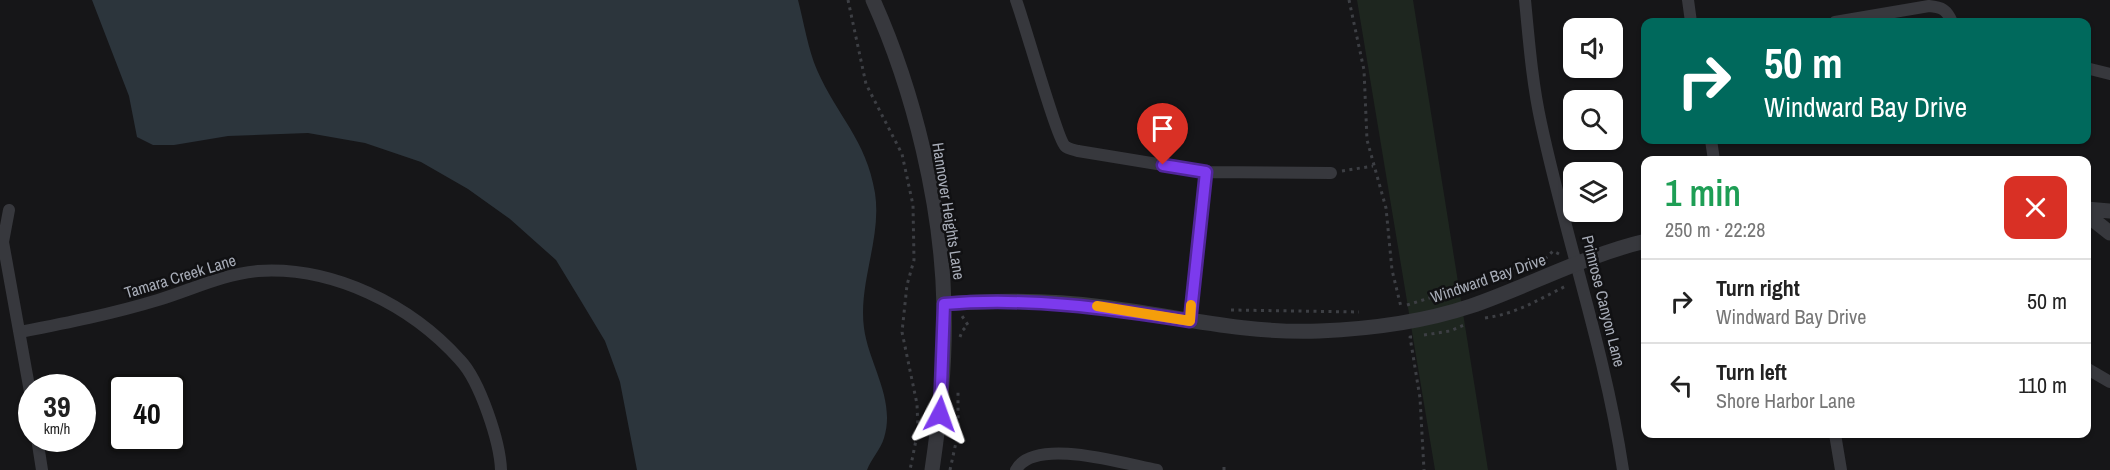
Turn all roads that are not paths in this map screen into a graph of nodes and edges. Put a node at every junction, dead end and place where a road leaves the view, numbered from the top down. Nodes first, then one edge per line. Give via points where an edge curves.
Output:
1 (873, 0) edge
2 (1016, 0) edge
3 (1525, 0) edge
4 (1688, 0) edge
5 (1690, 18) edge
6 (1858, 18) edge
7 (1950, 18) edge
8 (2091, 69) edge
9 (2110, 74) edge
10 (1206, 172) junction
11 (1331, 173) road end
12 (9, 210) dead end
13 (2091, 210) edge
14 (2110, 212) edge
15 (2091, 218) edge
16 (2110, 233) edge
17 (1641, 243) edge
18 (1578, 264) junction
19 (944, 304) junction
20 (1190, 321) junction
21 (20, 332) junction
22 (2091, 371) edge
23 (27, 374) edge
24 (2110, 382) edge
25 (1836, 438) edge
26 (39, 452) edge
27 (1018, 465) edge
28 (42, 470) edge
29 (501, 470) edge
30 (932, 470) edge
31 (1157, 470) edge
32 (1623, 470) edge
33 (1841, 470) edge

1 - 19 street, Hannover Heights Lane via 915,115 935,215
2 - 10 street via 1057,133 1065,146
3 - 18 street, Primrose Canyon Lane via 1540,121
4 - 5 street
6 - 7 street via 1929,6 1941,7
8 - 9 street
10 - 11 street
10 - 20 street
12 - 21 street via 3,242
13 - 14 street
15 - 16 street
17 - 18 street, Windward Bay Drive
18 - 20 street, Windward Bay Drive via 1470,306 1373,327 1266,331
18 - 32 street, Primrose Canyon Lane via 1599,345
19 - 20 street, Windward Bay Drive via 1053,302
19 - 30 street, Hannover Heights Lane via 940,414
21 - 23 street
21 - 29 street, Tamara Creek Lane via 110,314 232,275 288,271 332,280 373,294 419,323 462,361 486,407
22 - 24 street
25 - 33 street
26 - 28 street
27 - 31 street via 1032,455 1052,452

